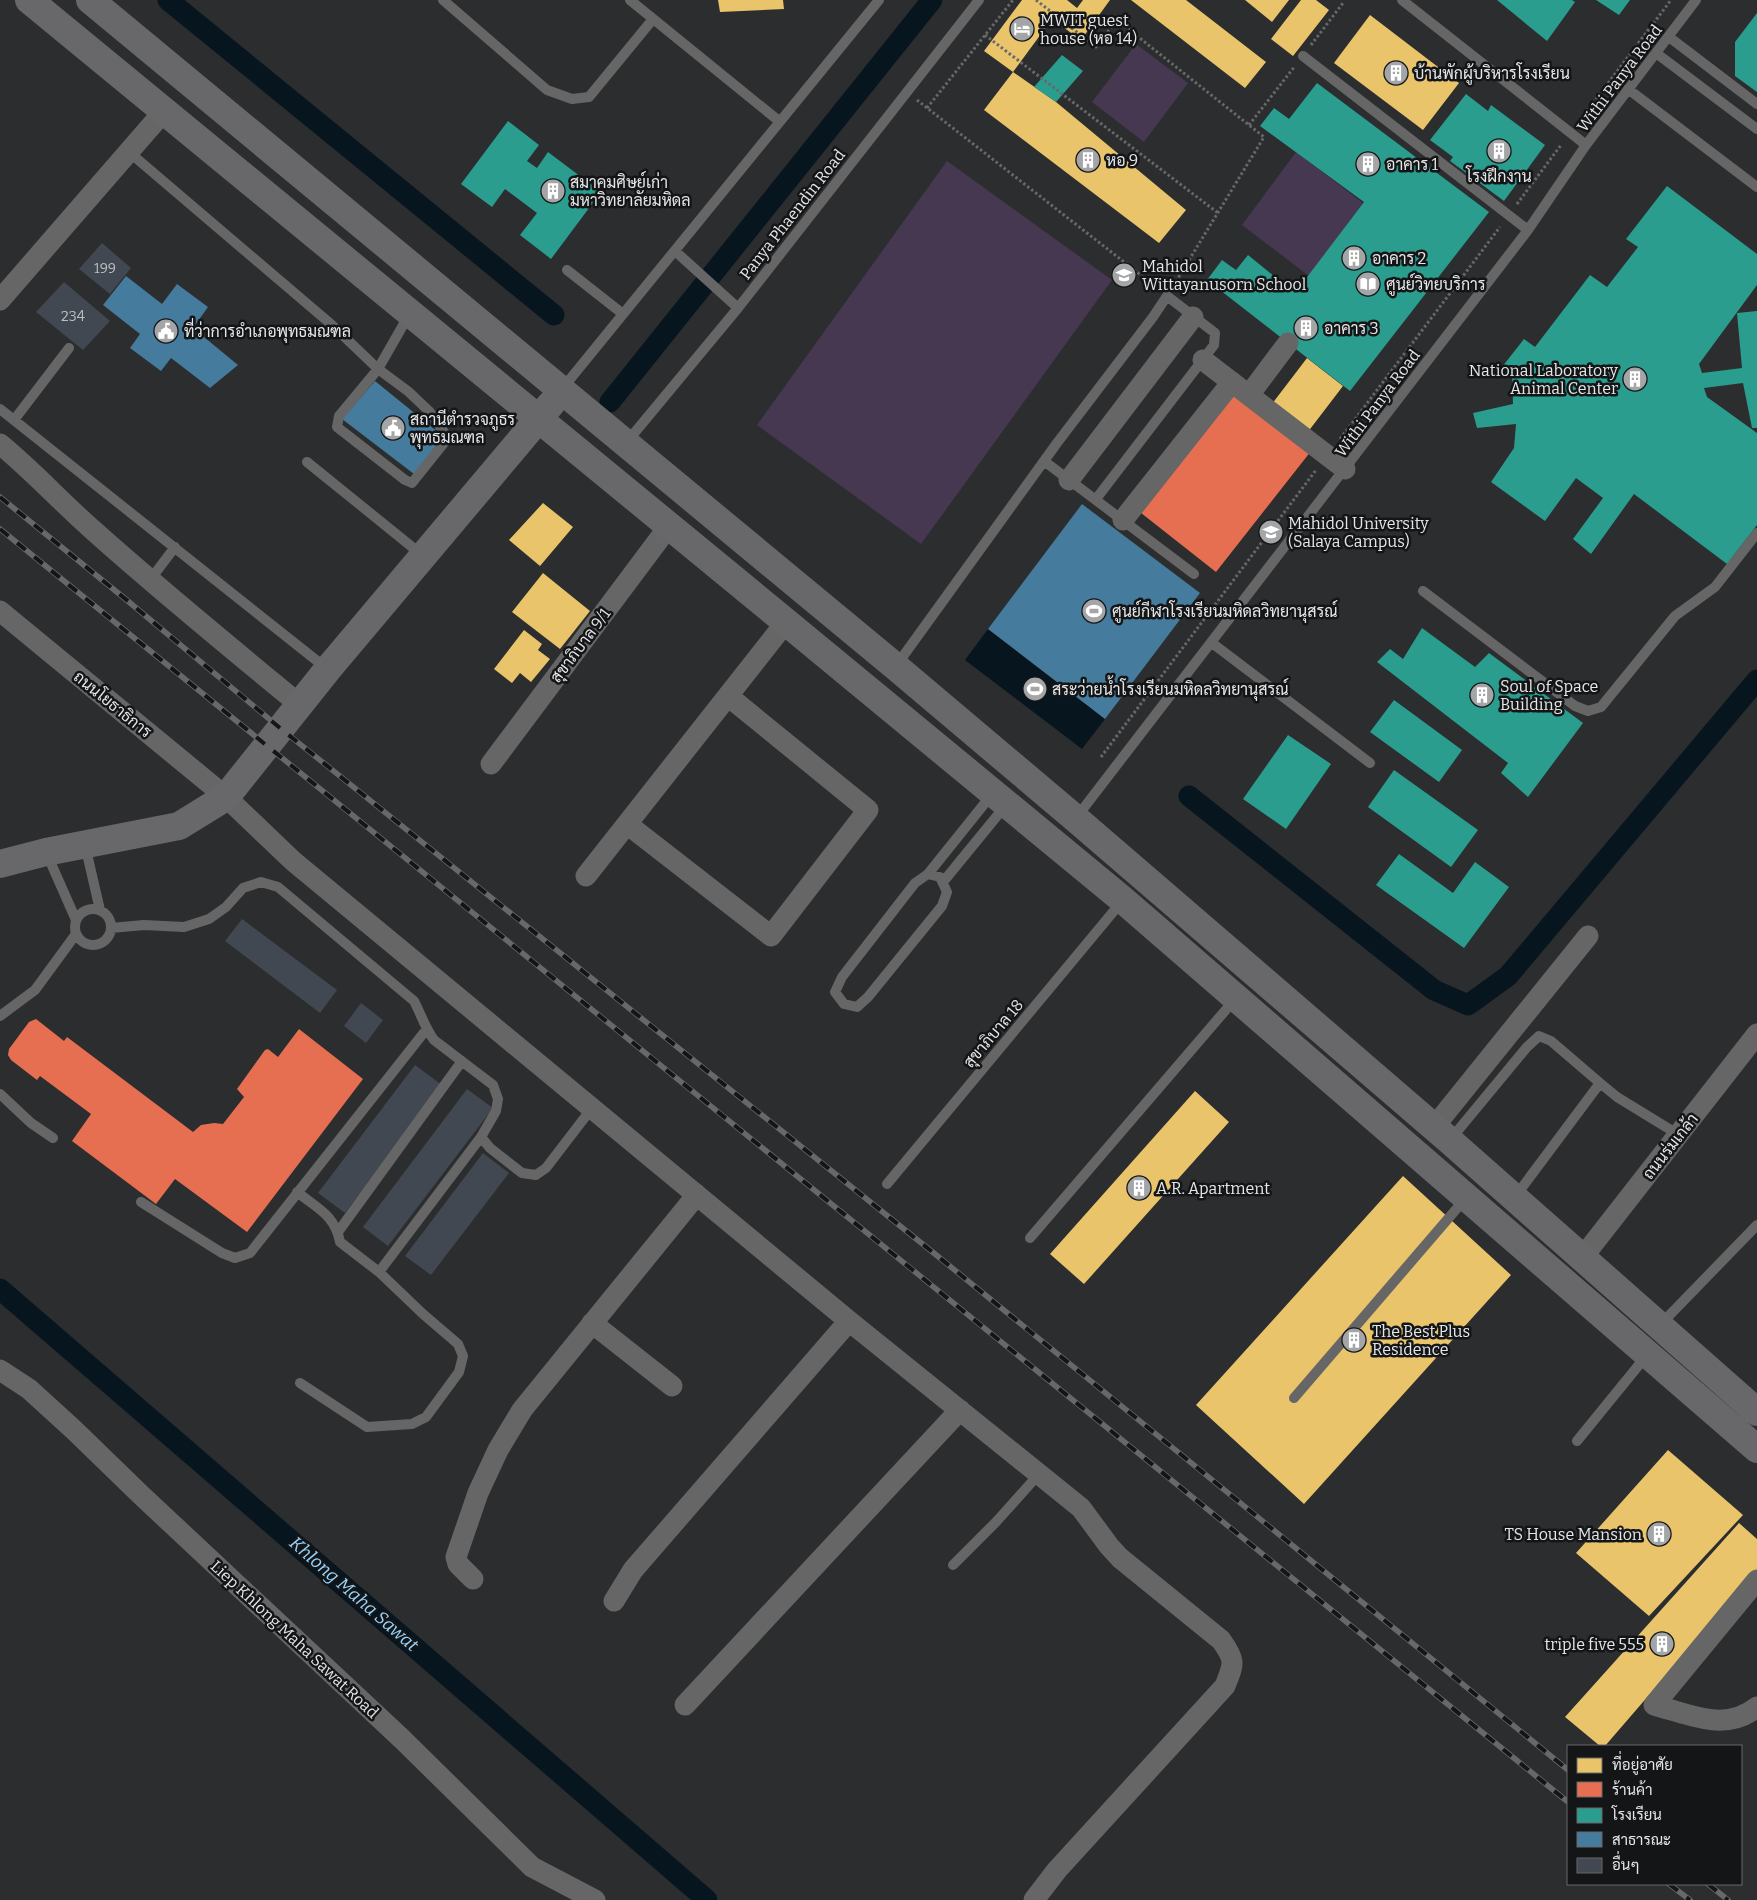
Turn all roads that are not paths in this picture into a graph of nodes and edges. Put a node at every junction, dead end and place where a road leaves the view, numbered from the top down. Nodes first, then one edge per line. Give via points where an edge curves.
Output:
1 (29, 0) edge
2 (90, 0) edge
3 (442, 0) edge
4 (630, 0) edge
5 (879, 0) edge
6 (979, 0) edge
7 (1402, 0) edge
8 (1696, 0) edge
9 (653, 19) junction
10 (1669, 37) junction
11 (1656, 54) junction
12 (1303, 56) dead end
13 (189, 81) junction
14 (1628, 89) junction
15 (1757, 104) edge
16 (165, 110) junction
17 (779, 121) junction
18 (1757, 129) edge
19 (1586, 144) junction
20 (129, 152) junction
21 (1757, 187) edge
22 (1528, 230) junction
23 (675, 251) junction
24 (567, 270) dead end
25 (0, 300) edge
26 (738, 308) junction
27 (410, 312) junction
28 (623, 314) junction
29 (1193, 317) junction
30 (1288, 343) dead end
31 (69, 348) dead end
32 (1203, 360) junction
33 (378, 369) junction
34 (1232, 382) junction
35 (561, 390) junction
36 (1249, 395) junction
37 (0, 409) edge
38 (539, 418) junction
39 (14, 420) junction
40 (0, 444) edge
41 (626, 444) junction
42 (1044, 461) junction
43 (307, 462) dead end
44 (1345, 469) junction
45 (1069, 480) junction
46 (1096, 499) junction
47 (1123, 520) junction
48 (669, 526) junction
49 (1757, 533) edge
50 (175, 547) junction
51 (422, 556) junction
52 (1194, 574) dead end
53 (150, 580) junction
54 (1423, 591) dead end
55 (0, 612) edge
56 (786, 622) junction
57 (1212, 642) junction
58 (896, 667) junction
59 (328, 669) junction
60 (728, 696) junction
61 (300, 705) junction
62 (1370, 763) dead end
63 (491, 764) dead end
64 (226, 797) junction
65 (1000, 799) junction
66 (1076, 819) junction
67 (627, 824) junction
68 (85, 844) junction
69 (46, 852) junction
70 (0, 864) edge
71 (928, 874) junction
72 (586, 876) dead end
73 (943, 882) junction
74 (1123, 900) junction
75 (100, 910) junction
76 (76, 920) junction
77 (111, 928) junction
78 (76, 934) junction
79 (1588, 936) dead end
80 (1236, 998) junction
81 (0, 1016) edge
82 (426, 1030) junction
83 (1757, 1034) edge
84 (462, 1062) junction
85 (1600, 1082) junction
86 (0, 1094) edge
87 (592, 1108) junction
88 (1442, 1134) junction
89 (1679, 1135) junction
90 (481, 1137) junction
91 (53, 1138) dead end
92 (887, 1184) dead end
93 (297, 1192) junction
94 (695, 1193) junction
95 (1466, 1198) junction
96 (1514, 1198) junction
97 (141, 1202) dead end
98 (1757, 1225) edge
99 (338, 1232) junction
100 (1030, 1238) dead end
101 (1582, 1258) junction
102 (379, 1272) junction
103 (850, 1321) junction
104 (592, 1323) junction
105 (1660, 1326) junction
106 (1648, 1354) junction
107 (0, 1370) edge
108 (300, 1382) dead end
109 (672, 1386) dead end
110 (1294, 1398) dead end
111 (960, 1410) junction
112 (1757, 1412) edge
113 (1577, 1441) dead end
114 (1757, 1449) edge
115 (1039, 1474) junction
116 (953, 1565) dead end
117 (473, 1579) dead end
118 (1757, 1580) edge
119 (614, 1601) dead end
120 (685, 1705) dead end
121 (1757, 1707) edge
122 (595, 1900) edge
123 (1034, 1900) edge

1 - 16 main road
2 - 13 main road
3 - 9 lane via 547,90 572,99 589,97
4 - 9 lane
5 - 17 lane
6 - 26 lane, Panya Phaendin Road
7 - 19 lane
8 - 10 lane, Withi Panya Road
9 - 17 lane
10 - 11 lane, Withi Panya Road
10 - 15 lane
11 - 14 lane, Withi Panya Road
11 - 18 lane
12 - 22 lane
13 - 16 main road
13 - 35 main road
14 - 19 lane, Withi Panya Road
14 - 21 lane
16 - 20 street
16 - 27 main road
17 - 23 lane
19 - 22 lane, Withi Panya Road
20 - 25 street
20 - 33 lane via 332,325
22 - 44 lane, Withi Panya Road
23 - 26 lane
23 - 28 lane
24 - 28 lane
26 - 41 lane, Panya Phaendin Road
27 - 33 lane
27 - 38 main road
28 - 35 lane
29 - 32 lane via 1216,337
29 - 42 lane via 1167,296
29 - 45 street
30 - 36 street
31 - 39 lane
32 - 34 street
32 - 46 lane
33 - 33 lane via 429,411 448,438 412,483 337,427 339,416
34 - 36 street
34 - 47 street
35 - 38 main road
35 - 41 main road
36 - 44 street
37 - 39 lane
38 - 48 main road
38 - 51 main road
39 - 50 lane
40 - 53 street
41 - 58 main road
42 - 45 lane
42 - 58 lane
43 - 51 lane
44 - 57 lane, Withi Panya Road
45 - 46 lane
46 - 47 lane
47 - 52 lane
48 - 56 main road
48 - 63 street, สุขาภิบาล 9/1
49 - 54 lane via 1715,587 1676,616 1601,707 1588,711 1575,706
50 - 53 lane
50 - 59 lane
51 - 59 main road
53 - 61 street
55 - 64 street, ถนนโยธาธิการ
56 - 60 street
56 - 65 main road
57 - 62 lane
57 - 66 lane, Withi Panya Road
58 - 66 main road
59 - 61 main road
60 - 67 street
60 - 67 street via 868,810 771,936
61 - 64 main road
64 - 68 main road via 180,826
64 - 87 street, ถนนโยธาธิการ via 293,861
65 - 71 lane
65 - 73 lane
65 - 74 main road
66 - 88 main road
67 - 72 street
68 - 69 main road
68 - 75 lane
69 - 70 main road
69 - 76 lane
71 - 73 lane via 940,877
71 - 73 lane via 915,883 842,977 835,992 844,1004 857,1007 868,997 942,906 947,892
74 - 80 main road
74 - 92 lane, สุขาภิบาล 18
75 - 76 lane via 86,910
75 - 77 lane via 110,920
76 - 78 lane
77 - 78 lane via 106,940 93,946 80,940
77 - 82 lane via 144,925 184,927 209,919 226,907 243,888 261,882 278,888 414,1001
78 - 81 lane via 34,990
79 - 88 street
80 - 95 main road
80 - 100 lane
82 - 84 lane
82 - 93 lane
83 - 89 street, ถนนร่มเกล้า
84 - 90 lane via 493,1085 498,1099 496,1111
84 - 99 lane
85 - 88 lane via 1551,1041 1539,1036
85 - 89 lane
85 - 96 lane
86 - 91 lane
87 - 90 lane via 546,1168 536,1175 522,1174
87 - 94 street, ถนนโยธาธิการ
88 - 96 main road
89 - 101 street, ถนนร่มเกล้า
90 - 102 lane
93 - 97 lane via 250,1253 235,1258
93 - 99 lane via 332,1219
94 - 103 street, ถนนโยธาธิการ
94 - 104 street
95 - 106 main road
95 - 110 lane
96 - 101 main road
98 - 105 lane
99 - 102 lane via 340,1242
101 - 105 main road
102 - 108 lane via 458,1344 463,1356 459,1372 426,1417 412,1424 377,1427 367,1427
103 - 111 street, ถนนโยธาธิการ
103 - 119 street via 633,1570
104 - 109 street
104 - 117 street via 522,1410 478,1493 456,1557 458,1564
105 - 112 main road
106 - 113 lane
106 - 114 main road
107 - 122 street, Liep Khlong Maha Sawat Road via 29,1389 74,1430 402,1739 532,1867
111 - 115 street, ถนนโยธาธิการ
111 - 120 street
115 - 116 lane
115 - 123 street, ถนนโยธาธิการ via 1081,1508 1120,1558 1221,1640 1233,1665 1225,1686 1057,1870
118 - 121 street via 1654,1704 1712,1721 1732,1720

